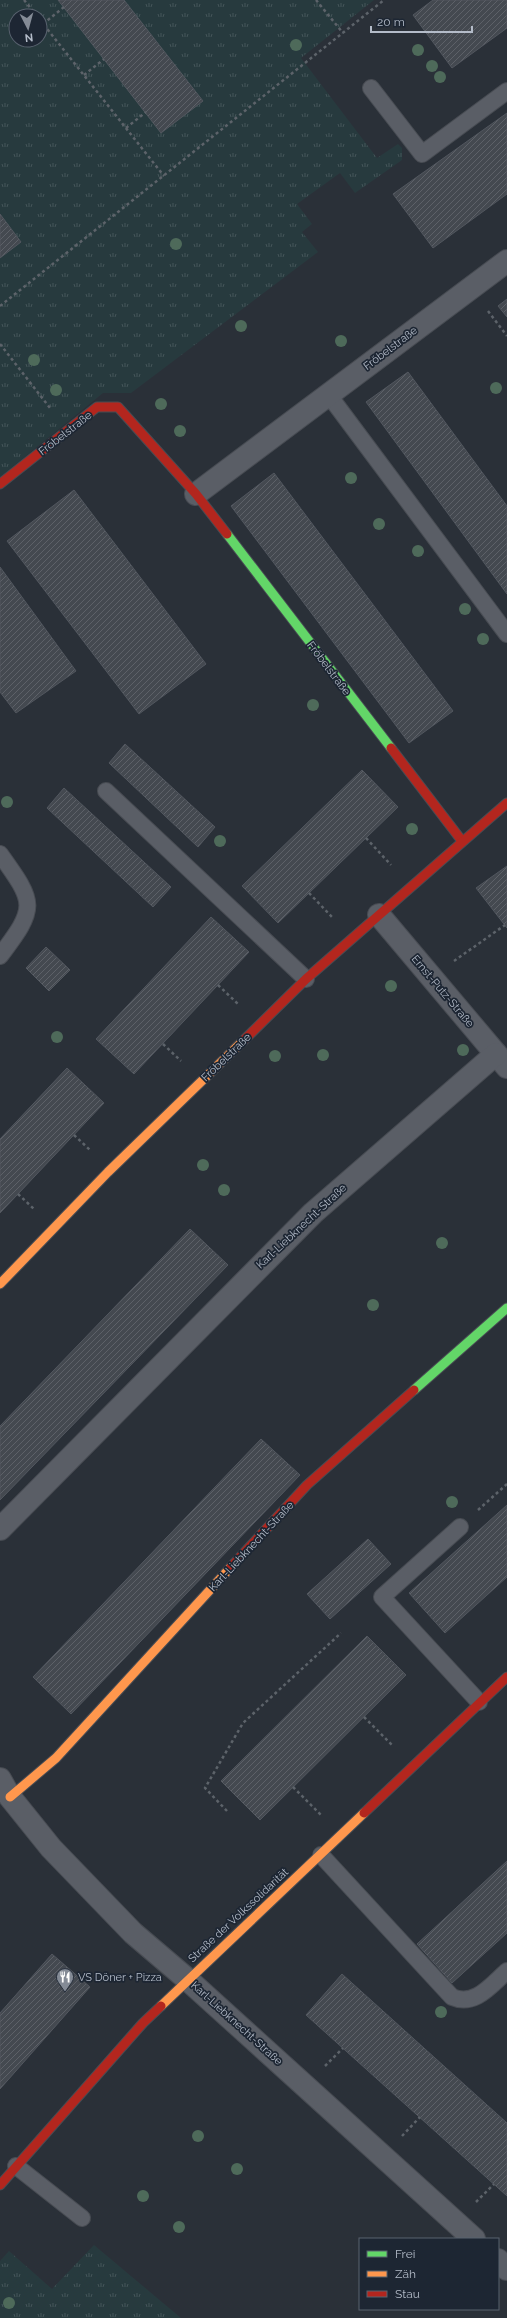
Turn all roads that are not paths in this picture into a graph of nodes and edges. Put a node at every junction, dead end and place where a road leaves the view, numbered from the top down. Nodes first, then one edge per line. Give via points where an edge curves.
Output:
1 (371, 88) dead end
2 (507, 91) edge
3 (507, 260) edge
4 (328, 394) junction
5 (0, 484) edge
6 (196, 494) junction
7 (507, 634) edge
8 (106, 791) dead end
9 (507, 803) edge
10 (462, 841) junction
11 (0, 854) edge
12 (379, 915) junction
13 (0, 956) edge
14 (306, 980) junction
15 (502, 1061) edge
16 (0, 1284) edge
17 (507, 1308) edge
18 (460, 1527) road end
19 (0, 1529) edge
20 (507, 1677) edge
21 (479, 1702) junction
22 (5, 1788) edge
23 (321, 1855) junction
24 (507, 1971) edge
25 (187, 1979) junction
26 (16, 2166) junction
27 (0, 2185) edge
28 (82, 2218) dead end
29 (473, 2238) edge
30 (499, 2261) edge
31 (507, 2268) edge

1 - 2 lane via 422,154
3 - 4 street, Fröbelstraße
4 - 6 street, Fröbelstraße
4 - 7 lane
5 - 6 street, Fröbelstraße via 97,407 118,407
6 - 10 street, Fröbelstraße
8 - 14 lane
9 - 10 street, Fröbelstraße
10 - 12 street, Fröbelstraße
11 - 13 lane via 22,886 29,904 23,924
12 - 14 street, Fröbelstraße
12 - 15 street, Ernst-Putz-Straße
14 - 16 street, Fröbelstraße via 108,1172
15 - 19 street, Karl-Liebknecht-Straße via 383,1151 313,1213
17 - 22 street, Karl-Liebknecht-Straße via 307,1485 56,1758
18 - 21 lane via 382,1598
20 - 21 street, Straße der Volkssolidarität
21 - 23 street, Straße der Volkssolidarität
22 - 25 street, Karl-Liebknecht-Straße via 52,1848 128,1927
23 - 24 lane via 452,1997 461,2001 475,1998
23 - 25 street, Straße der Volkssolidarität
25 - 26 street, Straße der Volkssolidarität via 143,2023
25 - 29 street, Karl-Liebknecht-Straße
26 - 27 street, Straße der Volkssolidarität
26 - 28 lane
30 - 31 street

